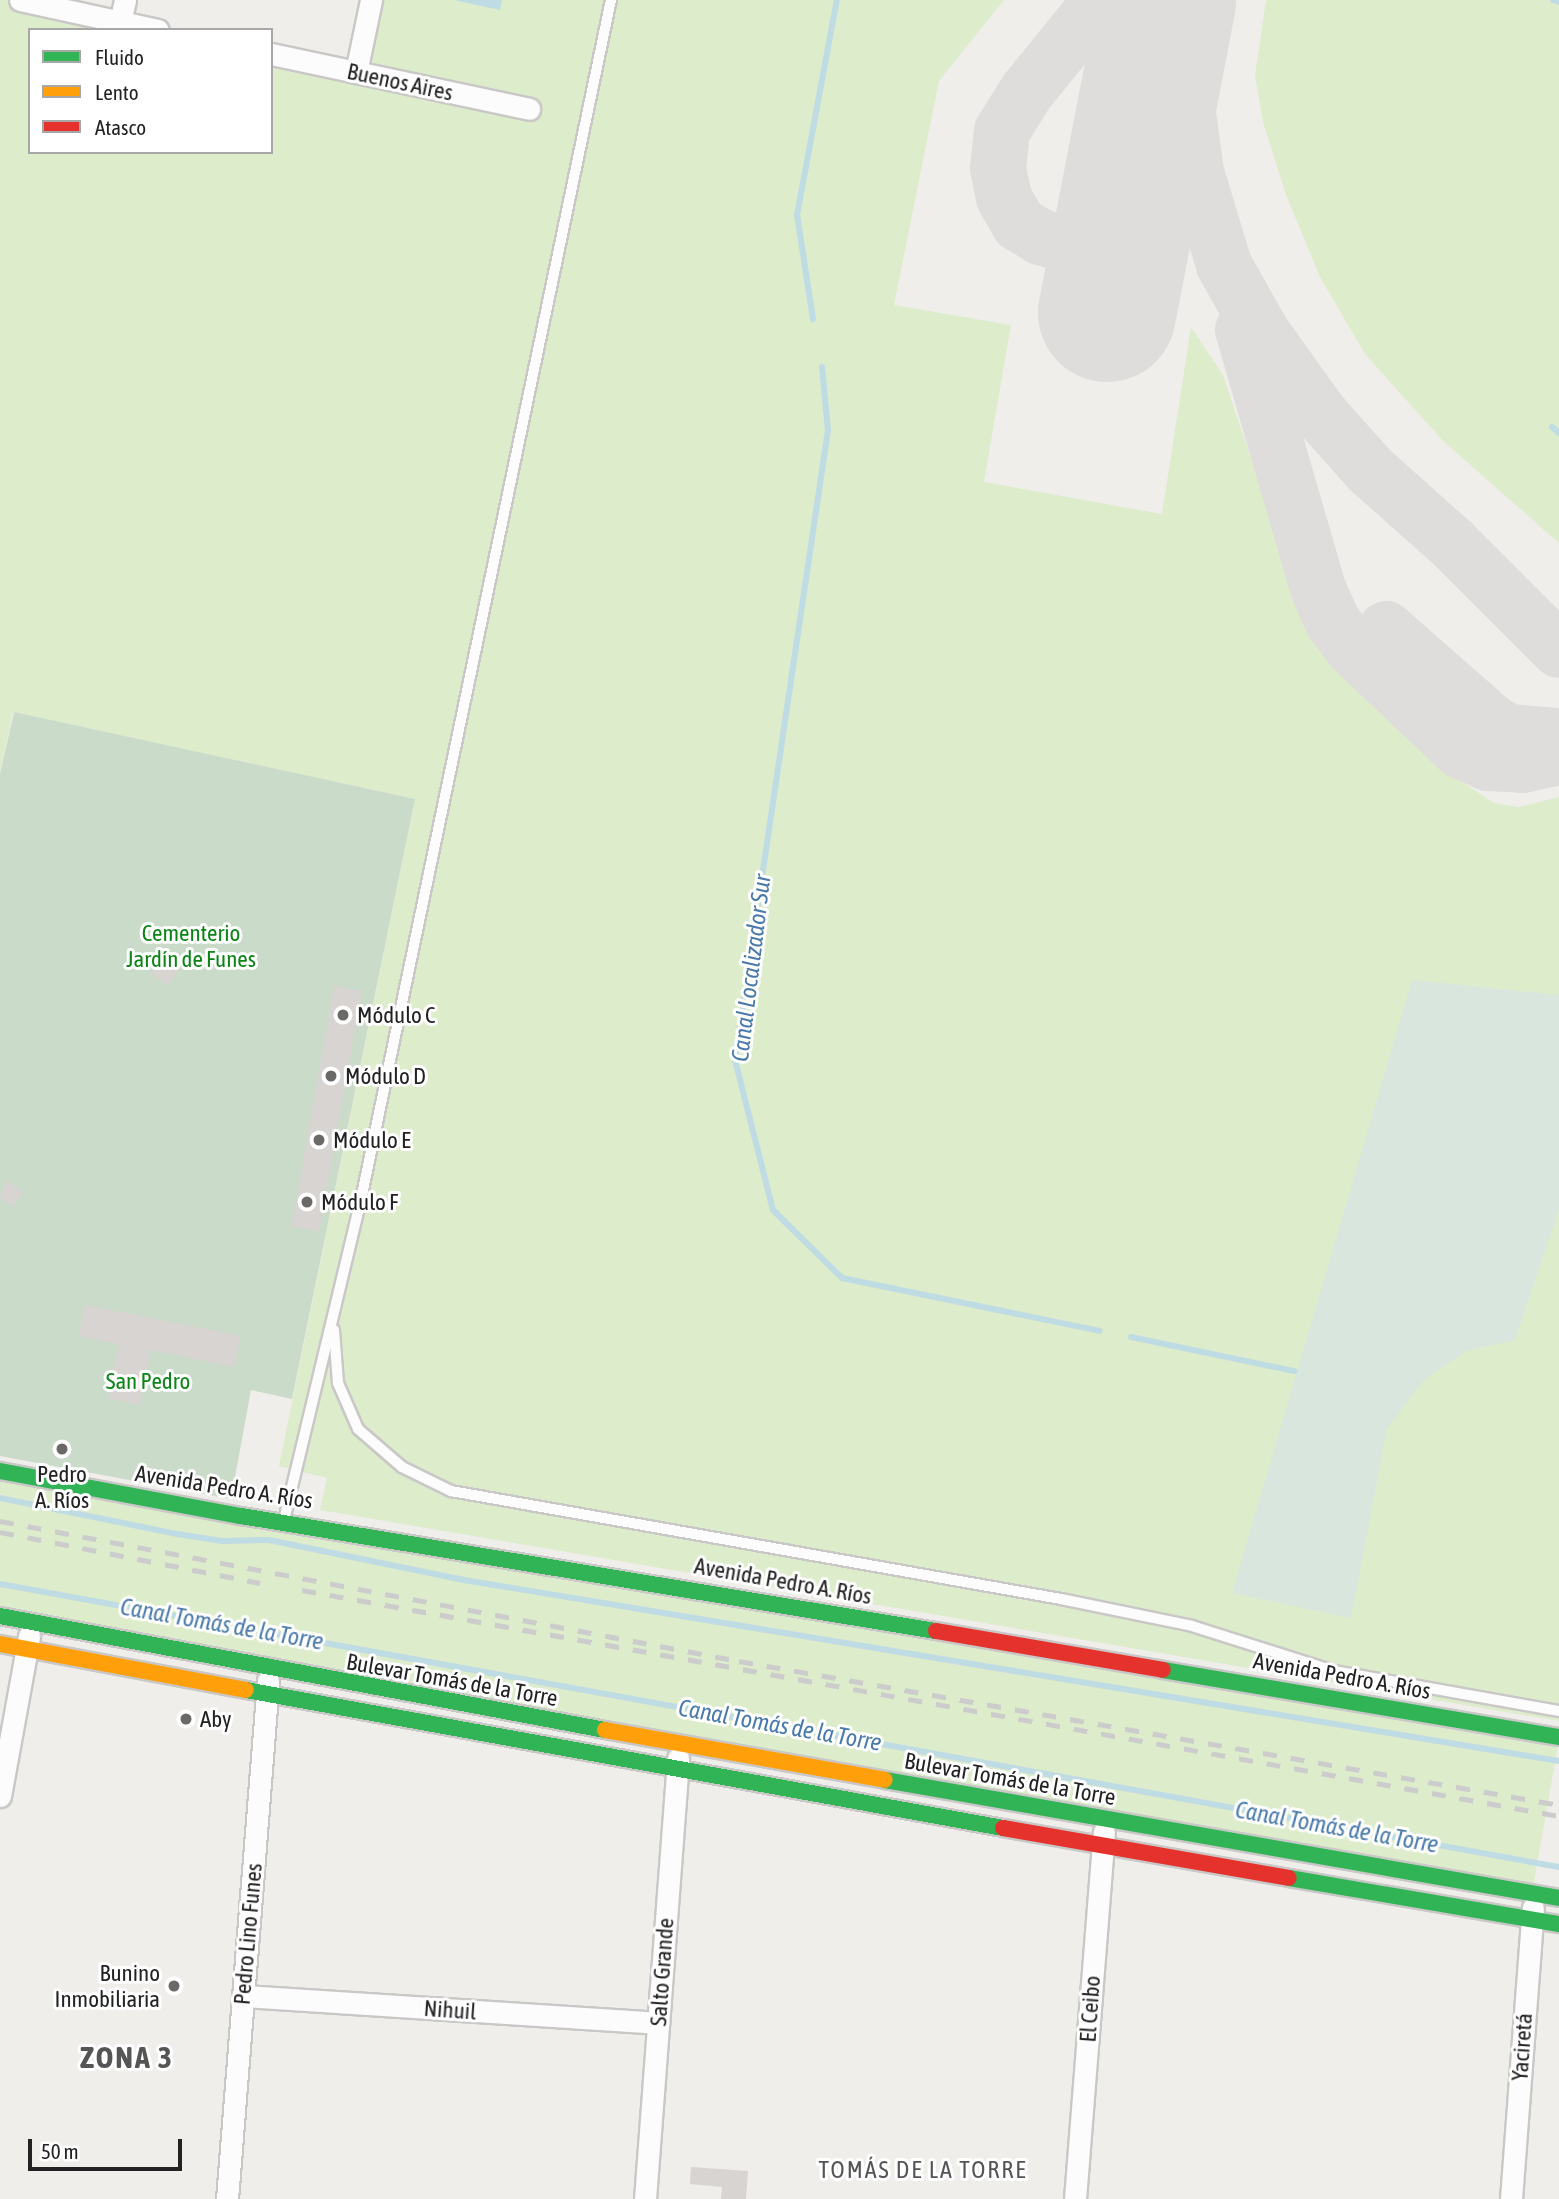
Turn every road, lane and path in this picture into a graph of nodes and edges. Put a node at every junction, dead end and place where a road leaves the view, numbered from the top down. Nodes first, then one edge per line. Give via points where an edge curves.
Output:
1 (20, 0) edge
2 (125, 0) edge
3 (371, 0) edge
4 (611, 0) edge
5 (120, 22) junction
6 (148, 28) edge
7 (273, 54) edge
8 (356, 72) junction
9 (529, 109) dead end
10 (334, 1320) junction
11 (0, 1471) edge
12 (285, 1520) junction
13 (0, 1616) edge
14 (32, 1622) junction
15 (0, 1644) edge
16 (27, 1649) junction
17 (269, 1669) junction
18 (268, 1694) junction
19 (1559, 1711) edge
20 (1559, 1737) edge
21 (678, 1744) junction
22 (677, 1772) junction
23 (0, 1796) edge
24 (1105, 1819) junction
25 (1103, 1844) junction
26 (1535, 1894) junction
27 (1559, 1898) edge
28 (1532, 1920) junction
29 (1559, 1924) edge
30 (243, 1996) junction
31 (657, 2023) junction
32 (227, 2199) edge
33 (645, 2199) edge
34 (1075, 2199) edge
35 (1511, 2199) edge

1 - 5 street
2 - 5 street
3 - 8 street
4 - 10 lane
5 - 6 street
7 - 8 street, Buenos Aires
8 - 9 street, Buenos Aires
10 - 12 lane
10 - 19 lane via 338,1383 358,1429 402,1467 452,1491 1060,1599 1192,1626 1334,1671
11 - 12 street, Avenida Pedro A. Ríos via 241,1516
12 - 20 street, Avenida Pedro A. Ríos
13 - 14 street, Bulevar Tomás de la Torre
14 - 16 street
14 - 17 street, Bulevar Tomás de la Torre
15 - 16 street, Bulevar Tomás de la Torre
16 - 18 street, Bulevar Tomás de la Torre
16 - 23 street
17 - 18 street, Pedro Lino Funes
17 - 21 street, Bulevar Tomás de la Torre
18 - 22 street, Bulevar Tomás de la Torre
18 - 30 street, Pedro Lino Funes
21 - 22 street, Salto Grande
21 - 24 street, Bulevar Tomás de la Torre
22 - 25 street, Bulevar Tomás de la Torre
22 - 31 street, Salto Grande
24 - 25 street, El Ceibo
24 - 26 street, Bulevar Tomás de la Torre
25 - 28 street, Bulevar Tomás de la Torre
25 - 34 street, El Ceibo
26 - 27 street, Bulevar Tomás de la Torre
26 - 28 street, Yaciretá
28 - 29 street, Bulevar Tomás de la Torre
28 - 35 street, Yaciretá
30 - 31 street, Nihuil
30 - 32 street, Pedro Lino Funes
31 - 33 street, Salto Grande

